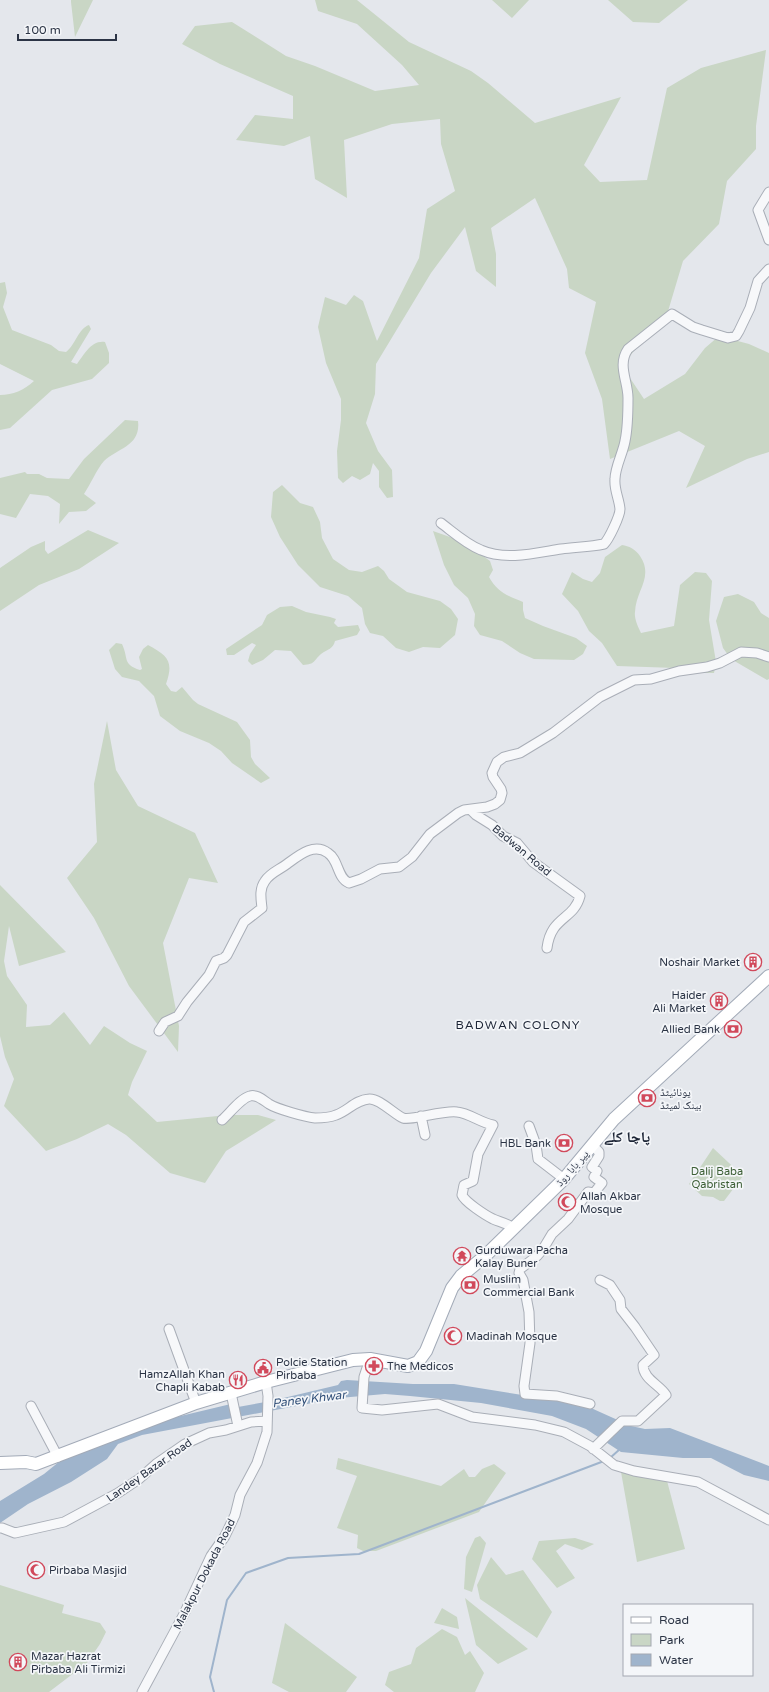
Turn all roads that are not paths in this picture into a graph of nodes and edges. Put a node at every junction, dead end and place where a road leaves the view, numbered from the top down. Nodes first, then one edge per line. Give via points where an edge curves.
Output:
1 (769, 192) edge
2 (769, 240) edge
3 (769, 269) edge
4 (441, 523) dead end
5 (769, 657) edge
6 (471, 810) junction
7 (547, 948) dead end
8 (769, 976) edge
9 (159, 1031) dead end
10 (421, 1116) junction
11 (222, 1120) dead end
12 (529, 1126) dead end
13 (425, 1135) dead end
14 (592, 1145) junction
15 (564, 1179) junction
16 (513, 1228) junction
17 (600, 1280) dead end
18 (169, 1329) dead end
19 (370, 1359) junction
20 (266, 1382) junction
21 (231, 1393) junction
22 (196, 1403) junction
23 (590, 1404) dead end
24 (31, 1406) dead end
25 (267, 1418) junction
26 (238, 1426) junction
27 (593, 1449) junction
28 (58, 1457) junction
29 (0, 1463) edge
30 (769, 1520) edge
31 (0, 1528) edge
32 (142, 1692) edge

1 - 2 street via 758,210
3 - 4 street via 758,281 750,308 736,336 728,338 692,327 672,314 628,348 623,355 628,428 615,477 620,511 609,539 604,544 514,556 483,551
5 - 6 street via 741,652 720,663 651,679 634,680 600,697 553,734 498,762 492,773 501,789 500,800 487,807
6 - 7 street, Badwan Road via 503,836 517,843 533,862 578,894 579,901 575,907 548,936
6 - 9 street via 458,813 430,834 412,857 400,867 380,868 361,879 349,882 342,877 335,859 328,852 313,849 305,851 269,875 261,889 262,908 244,922 227,956 216,961 209,975 178,1016 165,1022
8 - 14 main road, پیر بابا روڈ via 614,1119
10 - 11 street via 408,1119 402,1117 371,1099 360,1101 336,1115 315,1118 275,1108 256,1096 249,1096
10 - 13 street
10 - 16 street via 457,1112 494,1126 478,1154 473,1181 464,1185 462,1195 466,1201
12 - 15 street via 538,1159
14 - 15 main road, پیر بابا روڈ
14 - 23 street via 599,1152 592,1167 597,1170 594,1177 602,1183 594,1193 588,1192 572,1215 519,1273 523,1280 529,1312 530,1343 525,1394 557,1396
15 - 16 main road, پیر بابا روڈ
16 - 19 main road, پیر بابا روڈ via 461,1276 452,1288 426,1351 418,1362 408,1366
17 - 27 street via 610,1285 620,1300 621,1309 654,1355 643,1369 666,1395 638,1421 622,1421
18 - 22 street
19 - 20 main road via 353,1360
19 - 27 street via 364,1377 362,1408 382,1410 438,1404 472,1417 535,1425 564,1432
20 - 21 main road
20 - 25 street, Malakpur Dokada Road
21 - 22 main road
21 - 26 street
22 - 28 main road
24 - 28 street
25 - 26 street, Landey Bazar Road
25 - 32 street, Malakpur Dokada Road via 263,1446 240,1495 235,1515
26 - 31 street, Landey Bazar Road via 209,1433 185,1444 104,1502 70,1519 15,1533
27 - 30 street via 614,1465 698,1482
28 - 29 main road via 36,1464

